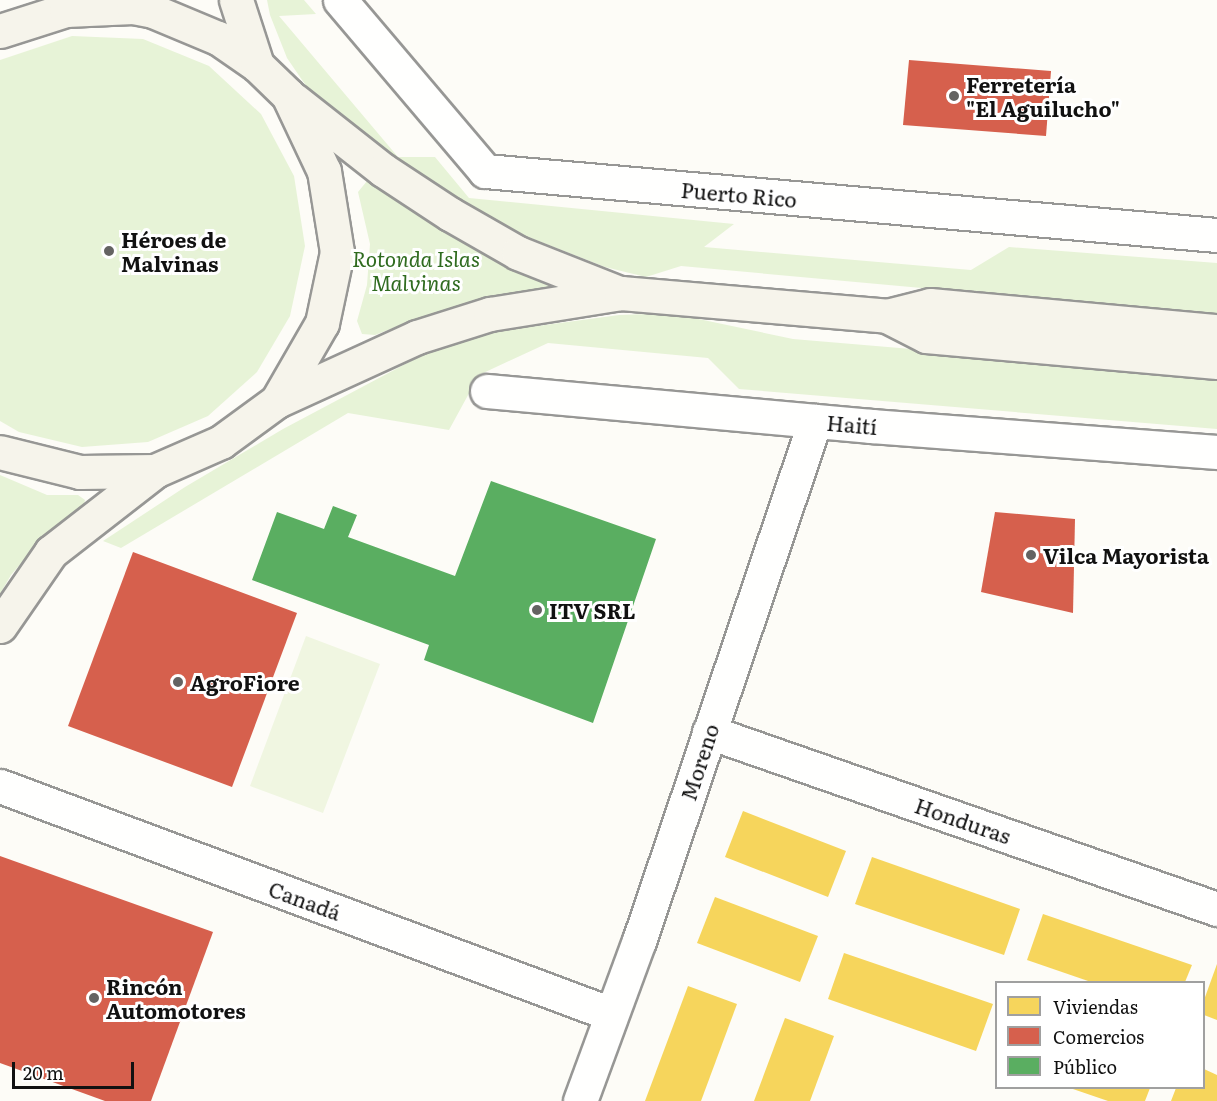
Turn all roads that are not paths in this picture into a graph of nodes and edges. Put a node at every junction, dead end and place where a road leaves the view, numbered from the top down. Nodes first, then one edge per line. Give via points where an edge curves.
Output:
1 (14, 0) edge
2 (236, 0) edge
3 (340, 0) edge
4 (0, 19) edge
5 (0, 31) edge
6 (256, 65) junction
7 (288, 95) junction
8 (1217, 235) edge
9 (621, 293) junction
10 (887, 316) junction
11 (1217, 331) edge
12 (1217, 362) edge
13 (488, 391) dead end
14 (277, 401) junction
15 (815, 421) junction
16 (0, 452) edge
17 (1217, 452) edge
18 (156, 471) junction
19 (0, 626) edge
20 (709, 732) junction
21 (0, 786) edge
22 (1217, 909) edge
23 (611, 1014) junction
24 (580, 1101) edge

1 - 4 main road
2 - 6 main road
3 - 8 street, Puerto Rico via 485,171
5 - 6 main road via 66,10 133,7 153,11 218,38
6 - 7 main road
7 - 9 main road via 383,170 450,214 518,253
7 - 14 main road via 324,171 338,252 322,324
9 - 10 main road
9 - 14 main road via 490,314 417,337
10 - 11 main road via 930,305
10 - 12 main road via 926,336
13 - 15 street, Haití
14 - 18 main road via 221,442
15 - 17 street, Haití
15 - 20 street, Moreno
16 - 18 main road via 80,472
18 - 19 main road via 51,552
20 - 22 street, Honduras
20 - 23 street, Moreno
21 - 23 street, Canadá
23 - 24 street, Moreno

